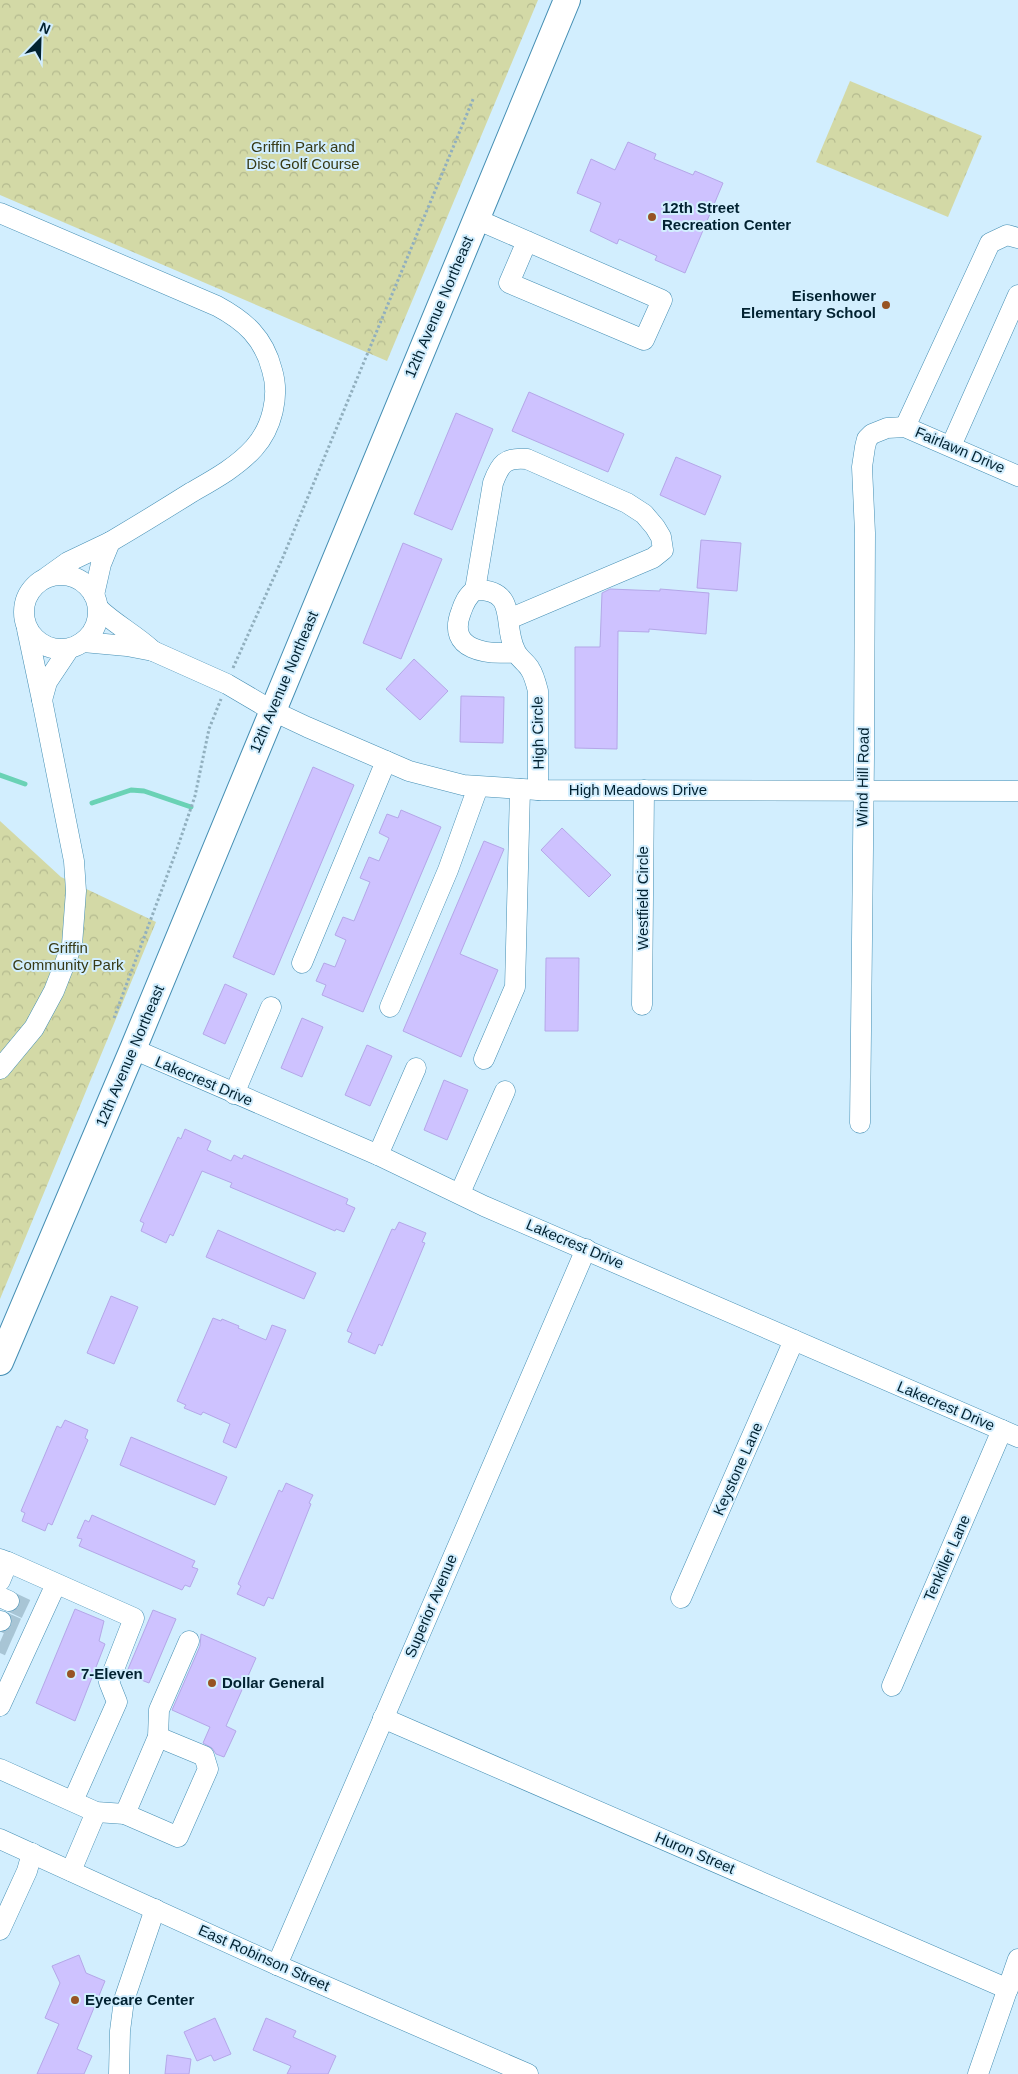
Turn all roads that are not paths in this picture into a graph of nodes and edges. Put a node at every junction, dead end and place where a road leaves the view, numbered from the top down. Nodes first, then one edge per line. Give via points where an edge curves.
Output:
1 (567, 0) edge
2 (0, 213) edge
3 (476, 219) junction
4 (1018, 238) edge
5 (527, 241) junction
6 (1018, 295) edge
7 (905, 427) junction
8 (872, 434) joint
9 (951, 446) junction
10 (1018, 476) edge
11 (110, 542) junction
12 (47, 577) junction
13 (475, 590) junction
14 (96, 602) junction
15 (24, 617) junction
16 (509, 619) junction
17 (76, 646) junction
18 (153, 651) junction
19 (515, 652) junction
20 (42, 700) junction
21 (273, 711) junction
22 (386, 761) junction
23 (478, 787) junction
24 (529, 789) junction
25 (644, 790) junction
26 (863, 791) junction
27 (1018, 791) edge
28 (302, 963) dead end
29 (642, 1005) dead end
30 (271, 1007) dead end
31 (390, 1007) dead end
32 (133, 1049) junction
33 (484, 1059) dead end
34 (416, 1068) dead end
35 (0, 1069) edge
36 (505, 1091) dead end
37 (234, 1094) junction
38 (860, 1123) dead end
39 (378, 1155) junction
40 (460, 1193) junction
41 (586, 1249) junction
42 (794, 1340) junction
43 (0, 1362) edge
44 (1010, 1434) edge
45 (4, 1560) edge
46 (0, 1581) edge
47 (56, 1584) junction
48 (681, 1598) dead end
49 (19, 1606) edge
50 (14, 1634) edge
51 (189, 1641) dead end
52 (7, 1672) edge
53 (892, 1686) dead end
54 (2, 1698) edge
55 (383, 1718) junction
56 (158, 1737) junction
57 (0, 1769) edge
58 (73, 1801) junction
59 (96, 1812) junction
60 (125, 1814) junction
61 (0, 1839) edge
62 (32, 1853) junction
63 (71, 1871) junction
64 (155, 1909) junction
65 (0, 1930) edge
66 (1018, 1959) edge
67 (277, 1965) junction
68 (1008, 1988) junction
69 (119, 2074) edge
70 (528, 2074) edge
71 (978, 2074) edge

1 - 3 main road, 12th Avenue Northeast
2 - 11 street via 238,317 255,334 269,357 275,394 272,415 254,448 226,472
3 - 5 street
3 - 21 main road, 12th Avenue Northeast
4 - 7 street via 1007,235 990,243
5 - 5 street via 662,300 644,340 509,284
6 - 9 street
7 - 8 street, Fairlawn Drive via 887,428
7 - 9 street, Fairlawn Drive
8 - 26 street, Wind Hill Road via 865,447 862,467 865,533
9 - 10 street, Fairlawn Drive
11 - 12 street via 68,562
11 - 14 street via 101,564
12 - 14 street via 59,574 83,581
12 - 15 street via 29,593
13 - 16 street, High Circle via 491,590 496,594 503,600
13 - 16 street via 493,483 499,468 507,460 527,459 627,503 644,514 661,537 664,550 653,558
13 - 19 street via 465,601 457,622 459,636 463,642 482,652
14 - 17 street via 96,626 90,637
14 - 18 street via 118,626
15 - 17 street via 35,639 45,646 56,649
15 - 20 street
16 - 19 street, High Circle
17 - 18 street via 127,646
17 - 20 street via 47,682
18 - 21 street, High Meadows Drive via 226,684
19 - 24 street, High Circle via 530,669 538,691
20 - 35 street via 74,861 76,891 72,945 54,991 34,1028
21 - 22 street, High Meadows Drive
21 - 32 main road, 12th Avenue Northeast
22 - 23 street, High Meadows Drive via 433,778
22 - 28 street
23 - 24 street, High Meadows Drive
23 - 31 street via 448,870
24 - 25 street, High Meadows Drive
24 - 33 street, High Circle via 516,987
25 - 26 street, High Meadows Drive
25 - 29 street, Westfield Circle
26 - 27 street, High Meadows Drive
26 - 38 street, Wind Hill Road
30 - 37 street
32 - 37 street, Lakecrest Drive
32 - 43 main road, 12th Avenue Northeast
34 - 39 street
36 - 40 street
37 - 39 street, Lakecrest Drive
39 - 40 street, Lakecrest Drive
40 - 41 street, Lakecrest Drive
41 - 42 street, Lakecrest Drive
41 - 55 street, Superior Avenue
42 - 44 street, Lakecrest Drive
42 - 48 street, Keystone Lane
44 - 53 street, Tenkiller Lane
45 - 46 street
45 - 47 street
47 - 49 street
47 - 58 street via 134,1618 109,1682 117,1702
49 - 50 street
50 - 52 street
51 - 56 street via 159,1710
52 - 54 street
55 - 67 street, Superior Avenue
55 - 68 street, Huron Street
56 - 60 street
56 - 60 street via 204,1756 208,1769 178,1837
57 - 58 street
58 - 59 street
59 - 60 street
59 - 63 street
61 - 62 street, East Robinson Street
62 - 63 street, East Robinson Street
62 - 65 street
63 - 64 street, East Robinson Street
64 - 67 street, East Robinson Street
64 - 69 street via 124,2000
66 - 68 street
67 - 70 street, East Robinson Street
68 - 71 street

